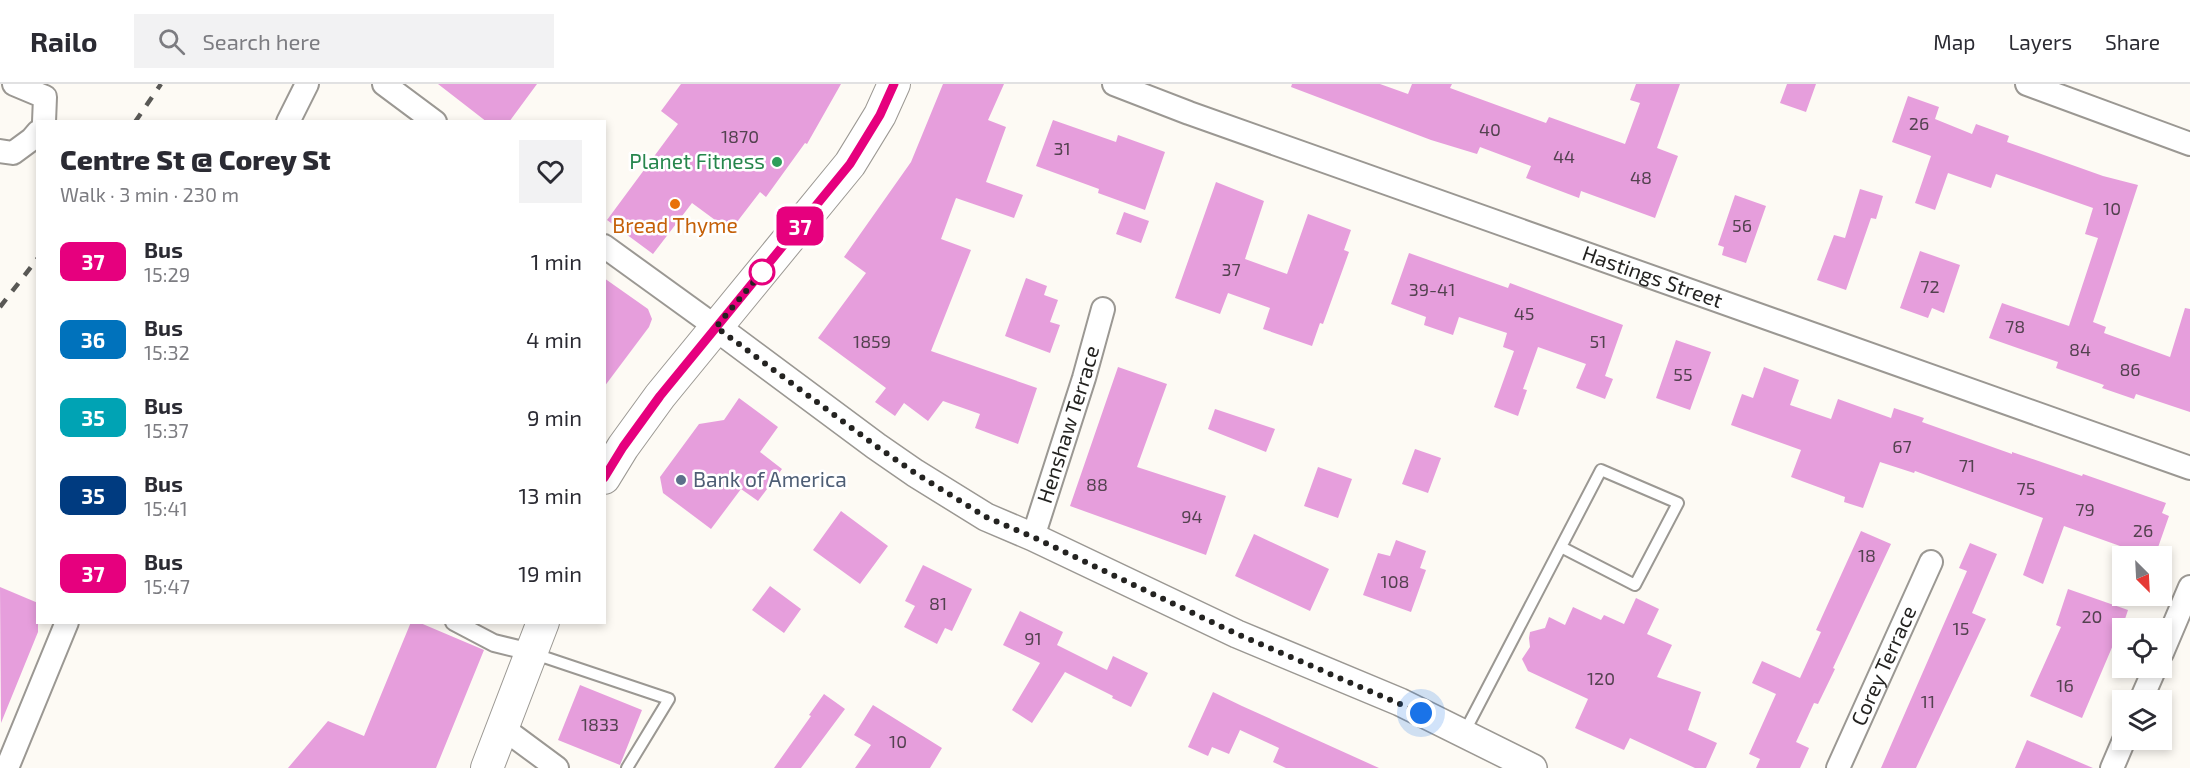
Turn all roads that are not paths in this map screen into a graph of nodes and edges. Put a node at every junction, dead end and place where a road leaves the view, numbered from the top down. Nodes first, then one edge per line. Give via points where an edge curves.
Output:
1 (14, 84) edge
2 (307, 84) edge
3 (384, 84) edge
4 (894, 84) edge
5 (1114, 84) edge
6 (2027, 84) edge
7 (44, 120) edge
8 (289, 120) edge
9 (432, 120) edge
10 (36, 134) edge
11 (2190, 144) edge
12 (0, 152) edge
13 (606, 247) edge
14 (1103, 309) dead end
15 (716, 327) junction
16 (2190, 468) edge
17 (606, 475) edge
18 (1033, 537) junction
19 (1561, 547) junction
20 (1930, 562) dead end
21 (2190, 587) edge
22 (66, 624) edge
23 (458, 624) edge
24 (542, 624) edge
25 (2172, 629) edge
26 (531, 652) junction
27 (503, 728) junction
28 (1463, 734) junction
29 (2120, 750) edge
30 (7, 768) edge
31 (487, 768) edge
32 (557, 768) edge
33 (627, 768) edge
34 (1533, 768) edge
35 (1838, 768) edge
36 (2112, 768) edge

1 - 7 street via 45,97
2 - 8 street
3 - 9 street
4 - 15 main road via 876,123 850,164
5 - 16 street, Hastings Street
6 - 11 street
10 - 12 street via 13,153
13 - 15 street
14 - 18 street, Henshaw Terrace
15 - 17 main road via 639,423
15 - 18 street via 915,473 986,517
18 - 28 street via 1237,634 1400,702
19 - 19 lane via 1635,585 1678,503 1601,470
19 - 28 lane
20 - 35 street, Corey Terrace
21 - 25 street
22 - 30 street
23 - 26 street via 494,643
24 - 26 main road
26 - 27 main road
26 - 33 lane via 669,699
27 - 31 main road
27 - 32 street
28 - 34 street
29 - 36 street

